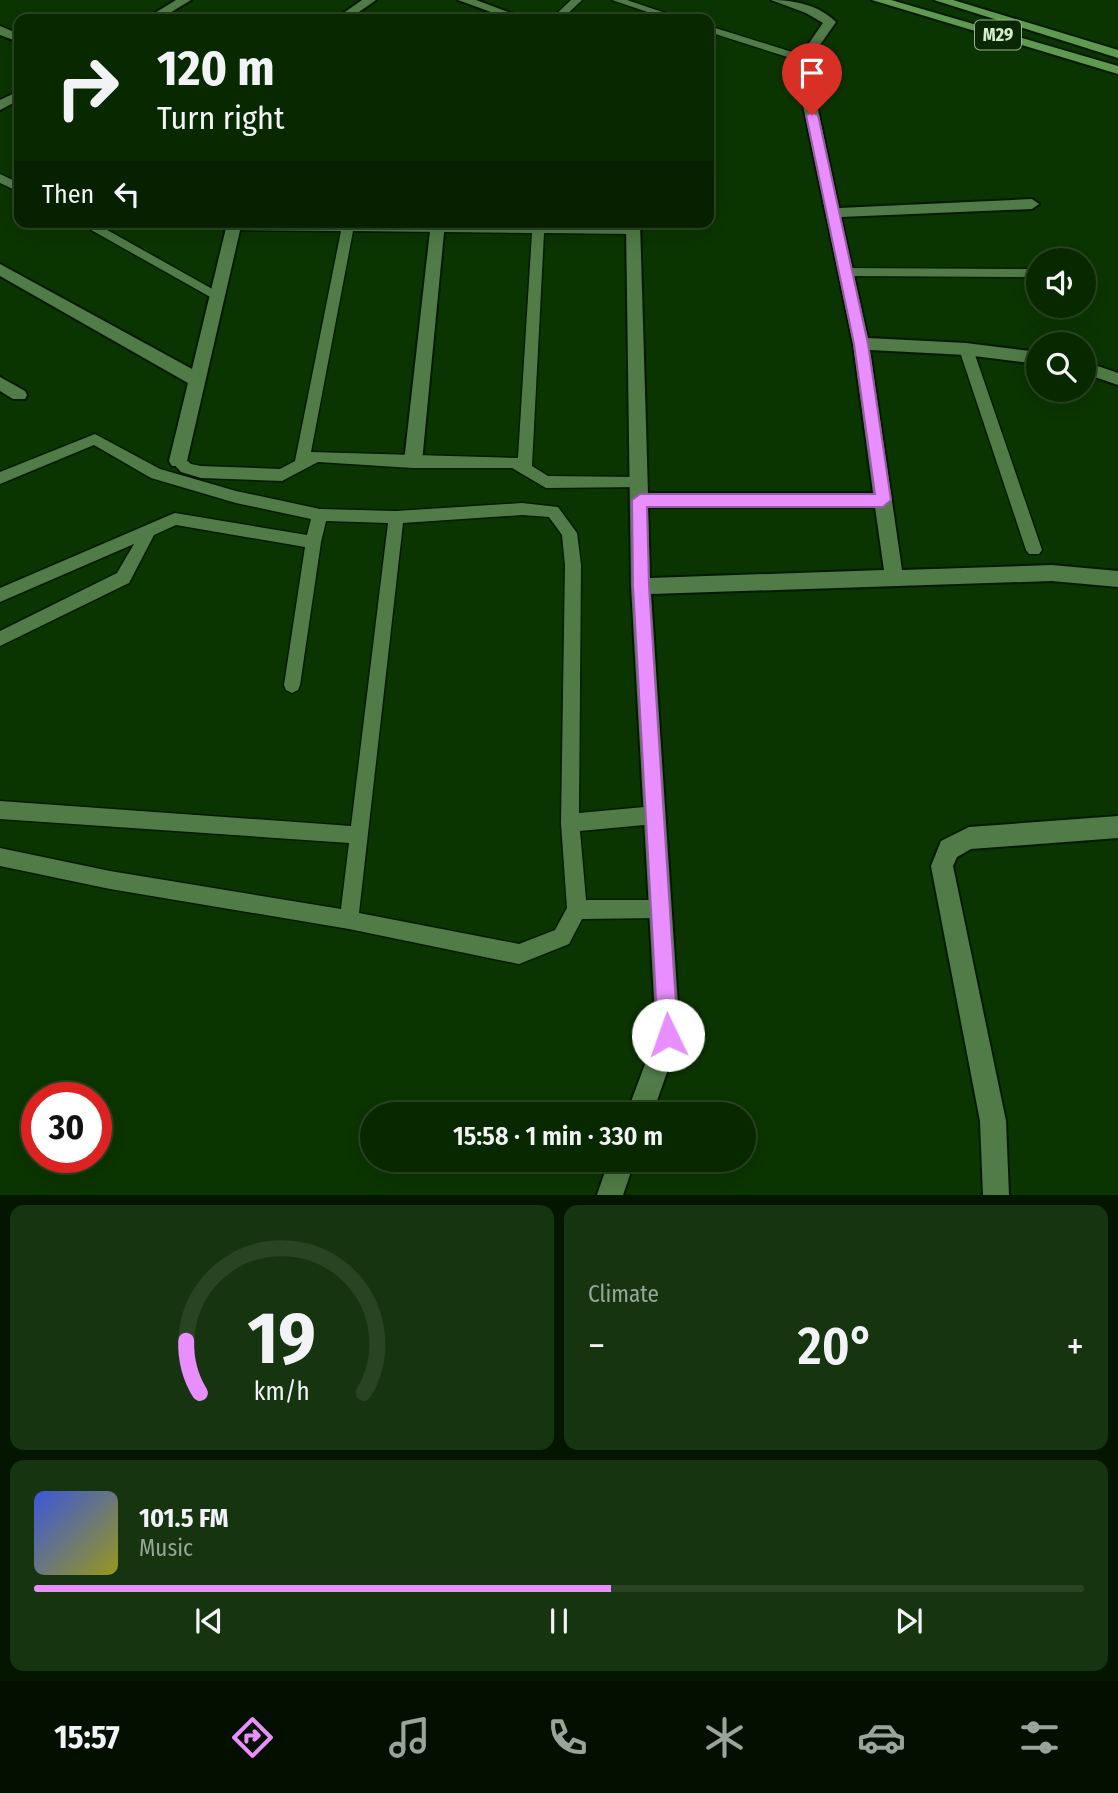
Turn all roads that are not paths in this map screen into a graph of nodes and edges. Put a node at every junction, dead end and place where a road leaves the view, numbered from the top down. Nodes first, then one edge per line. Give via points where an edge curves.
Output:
1 (183, 0) edge
2 (370, 0) edge
3 (464, 0) edge
4 (577, 0) edge
5 (617, 0) edge
6 (777, 0) edge
7 (878, 0) edge
8 (940, 0) edge
9 (159, 14) edge
10 (349, 14) edge
11 (506, 14) edge
12 (562, 14) edge
13 (662, 14) edge
14 (714, 31) edge
15 (1118, 54) edge
16 (804, 59) junction
17 (1118, 70) edge
18 (1032, 204) dead end
19 (833, 214) junction
20 (94, 228) edge
21 (230, 228) edge
22 (348, 228) edge
23 (438, 228) edge
24 (539, 228) edge
25 (634, 228) edge
26 (0, 269) edge
27 (845, 272) junction
28 (1026, 273) edge
29 (217, 295) junction
30 (861, 344) junction
31 (966, 349) junction
32 (1026, 356) edge
33 (1096, 371) edge
34 (1118, 379) edge
35 (197, 380) junction
36 (0, 383) edge
37 (19, 395) dead end
38 (178, 461) joint
39 (414, 463) junction
40 (301, 465) junction
41 (526, 470) junction
42 (0, 478) edge
43 (639, 492) junction
44 (883, 500) junction
45 (320, 515) junction
46 (396, 517) junction
47 (148, 532) junction
48 (313, 542) junction
49 (1034, 550) dead end
50 (894, 577) junction
51 (1118, 579) edge
52 (641, 586) junction
53 (0, 595) edge
54 (0, 639) edge
55 (292, 685) dead end
56 (0, 810) edge
57 (655, 815) junction
58 (570, 823) junction
59 (1118, 827) edge
60 (358, 835) junction
61 (0, 857) edge
62 (661, 909) junction
63 (577, 910) junction
64 (349, 920) junction
65 (644, 1102) edge
66 (618, 1172) edge
67 (610, 1195) edge
68 (996, 1195) edge

1 - 9 street
2 - 10 street
3 - 11 street
4 - 12 lane
5 - 13 lane
6 - 16 street via 830,22
7 - 17 main road, M29
8 - 15 main road, M29
14 - 16 lane
16 - 19 street
18 - 19 street
19 - 27 street
20 - 29 lane
21 - 29 street
22 - 40 lane
23 - 39 street
24 - 41 lane
25 - 43 street
26 - 35 street
27 - 28 lane
27 - 30 street
29 - 35 street
30 - 31 street
30 - 44 street
31 - 32 street
31 - 49 lane
33 - 34 street
35 - 38 street
36 - 37 street
38 - 40 lane via 201,472 282,475
39 - 40 lane via 316,456
39 - 41 lane via 514,462
41 - 43 lane via 546,482
42 - 45 lane via 95,439 156,474
43 - 44 street
43 - 52 street
44 - 50 street
45 - 46 lane
45 - 48 lane
46 - 58 lane via 553,511 569,533 573,565
46 - 60 lane
47 - 48 lane via 175,519
47 - 53 lane
47 - 54 lane via 123,578
48 - 55 lane
50 - 51 street via 1052,573
50 - 52 street
52 - 57 street
56 - 60 lane
57 - 58 lane
57 - 62 street
58 - 63 lane
59 - 68 street via 969,838 949,849 942,866 993,1121
60 - 64 lane
61 - 64 lane
62 - 63 lane
62 - 65 street via 668,1035
63 - 64 lane via 562,937 519,954
66 - 67 street

